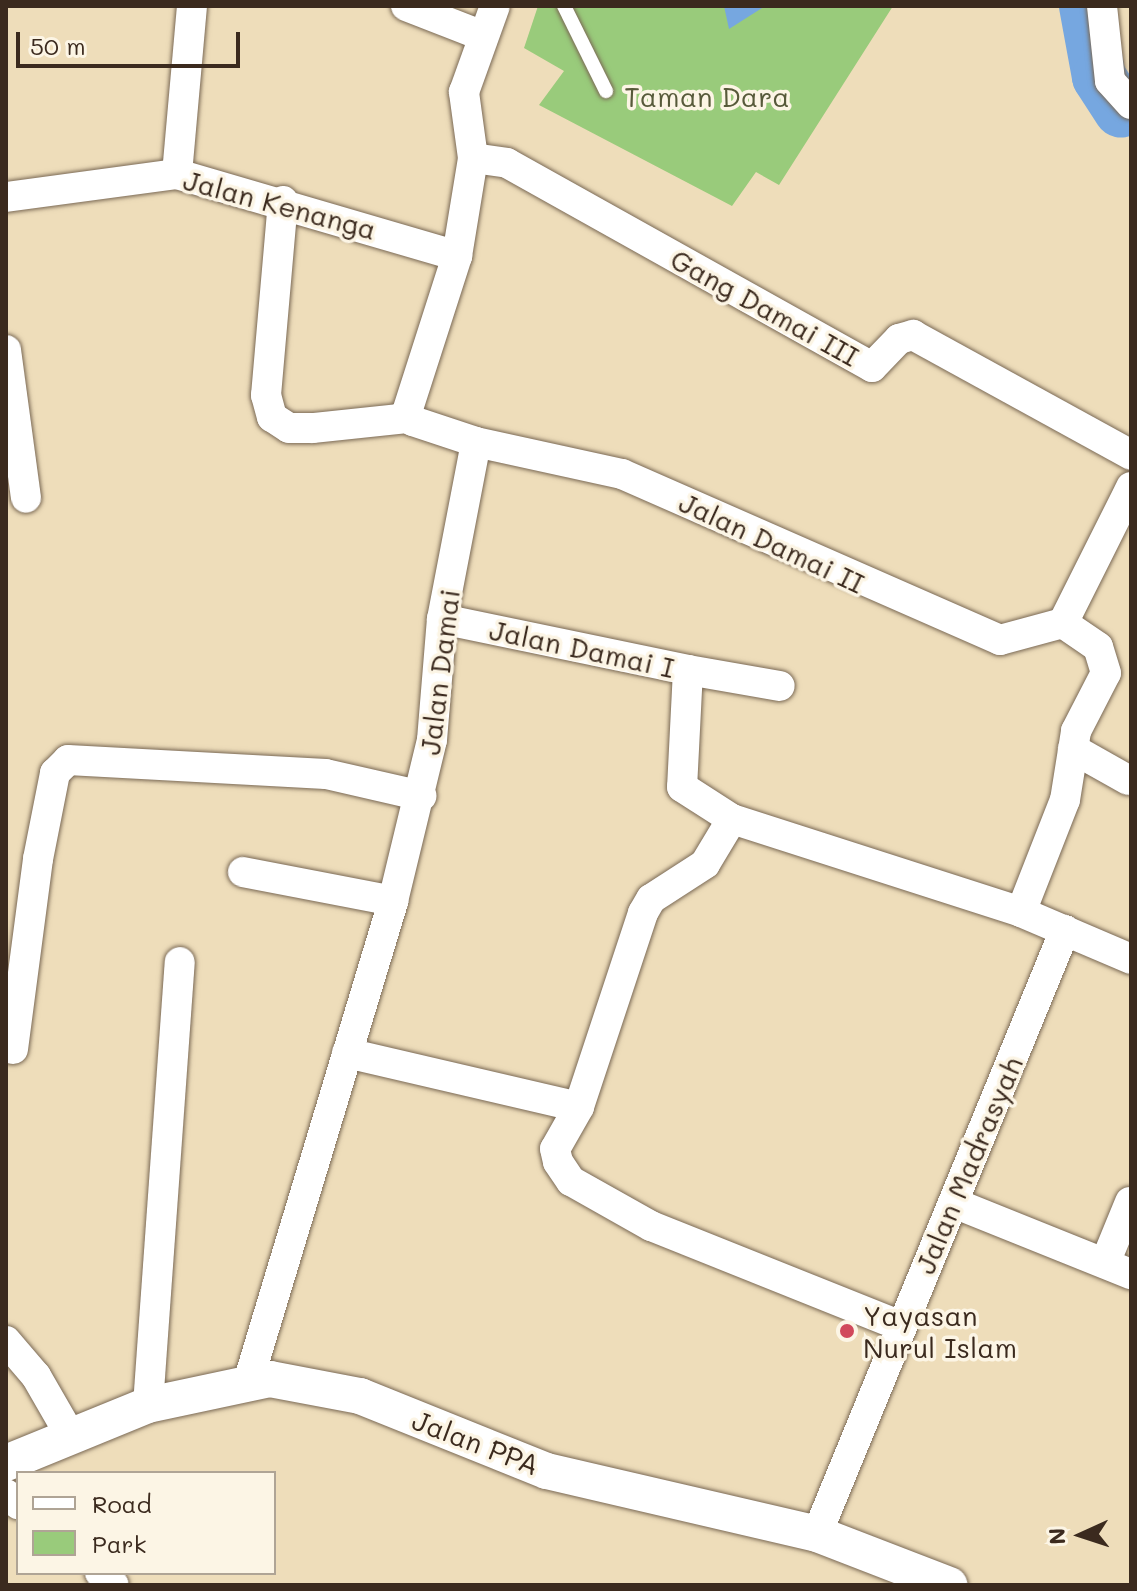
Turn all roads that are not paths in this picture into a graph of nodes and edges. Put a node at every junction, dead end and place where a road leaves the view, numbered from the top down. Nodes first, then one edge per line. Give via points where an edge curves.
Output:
1 (192, 6) edge
2 (406, 6) edge
3 (495, 6) edge
4 (564, 6) edge
5 (1102, 6) edge
6 (483, 36) junction
7 (606, 91) dead end
8 (1131, 104) edge
9 (473, 158) junction
10 (177, 174) junction
11 (6, 197) edge
12 (283, 201) junction
13 (457, 256) junction
14 (6, 350) edge
15 (408, 418) junction
16 (476, 442) junction
17 (1131, 455) edge
18 (1131, 487) edge
19 (26, 498) dead end
20 (442, 619) junction
21 (1063, 623) junction
22 (688, 670) junction
23 (780, 686) dead end
24 (1073, 749) junction
25 (1128, 780) dead end
26 (422, 796) junction
27 (732, 819) junction
28 (243, 872) dead end
29 (393, 901) junction
30 (1021, 912) junction
31 (1065, 930) junction
32 (1131, 959) edge
33 (180, 962) dead end
34 (13, 1049) dead end
35 (347, 1053) junction
36 (579, 1107) junction
37 (1130, 1202) edge
38 (954, 1203) junction
39 (1118, 1269) edge
40 (899, 1325) junction
41 (6, 1341) edge
42 (249, 1379) junction
43 (148, 1405) junction
44 (70, 1435) junction
45 (6, 1463) edge
46 (817, 1534) junction
47 (949, 1585) edge

1 - 10 street
2 - 6 street
3 - 6 street
4 - 7 lane
5 - 8 street via 1110,81
6 - 9 street via 464,92
9 - 13 street
9 - 17 street, Gang Damai III via 507,163 872,367 899,339 913,335
10 - 11 street, Jalan Kenanga
10 - 12 street, Jalan Kenanga
12 - 13 street, Jalan Kenanga
12 - 15 street via 266,395 272,417 289,428
13 - 15 street
14 - 19 street
15 - 16 street
16 - 20 street, Jalan Damai
16 - 21 street, Jalan Damai II via 622,474 1000,640
18 - 21 street
20 - 22 street, Jalan Damai I
20 - 26 street, Jalan Damai
21 - 24 street via 1105,661
22 - 23 street
22 - 27 street, Jalan Damai I via 680,785
24 - 25 street
24 - 30 street via 1065,800
26 - 29 street, Jalan Damai
26 - 34 street via 326,774 68,760 55,773 38,859
27 - 30 street, Jalan Damai I
27 - 36 street via 705,864 651,899 643,913
28 - 29 street
29 - 35 street, Jalan Damai
30 - 31 street, Jalan Damai I
31 - 32 street, Jalan Damai I
31 - 38 street, Jalan Madrasyah
33 - 43 street
35 - 36 street
35 - 42 street, Jalan Damai
36 - 40 street via 555,1149 571,1181 736,1265
37 - 39 street
38 - 39 street
38 - 40 street, Jalan Madrasyah
40 - 46 street, Jalan Madrasyah
41 - 44 street via 36,1376
42 - 43 street, Jalan PPA
42 - 46 street, Jalan PPA via 360,1396 547,1471
43 - 44 street, Jalan PPA
44 - 45 street, Jalan PPA
46 - 47 street, Jalan PPA

